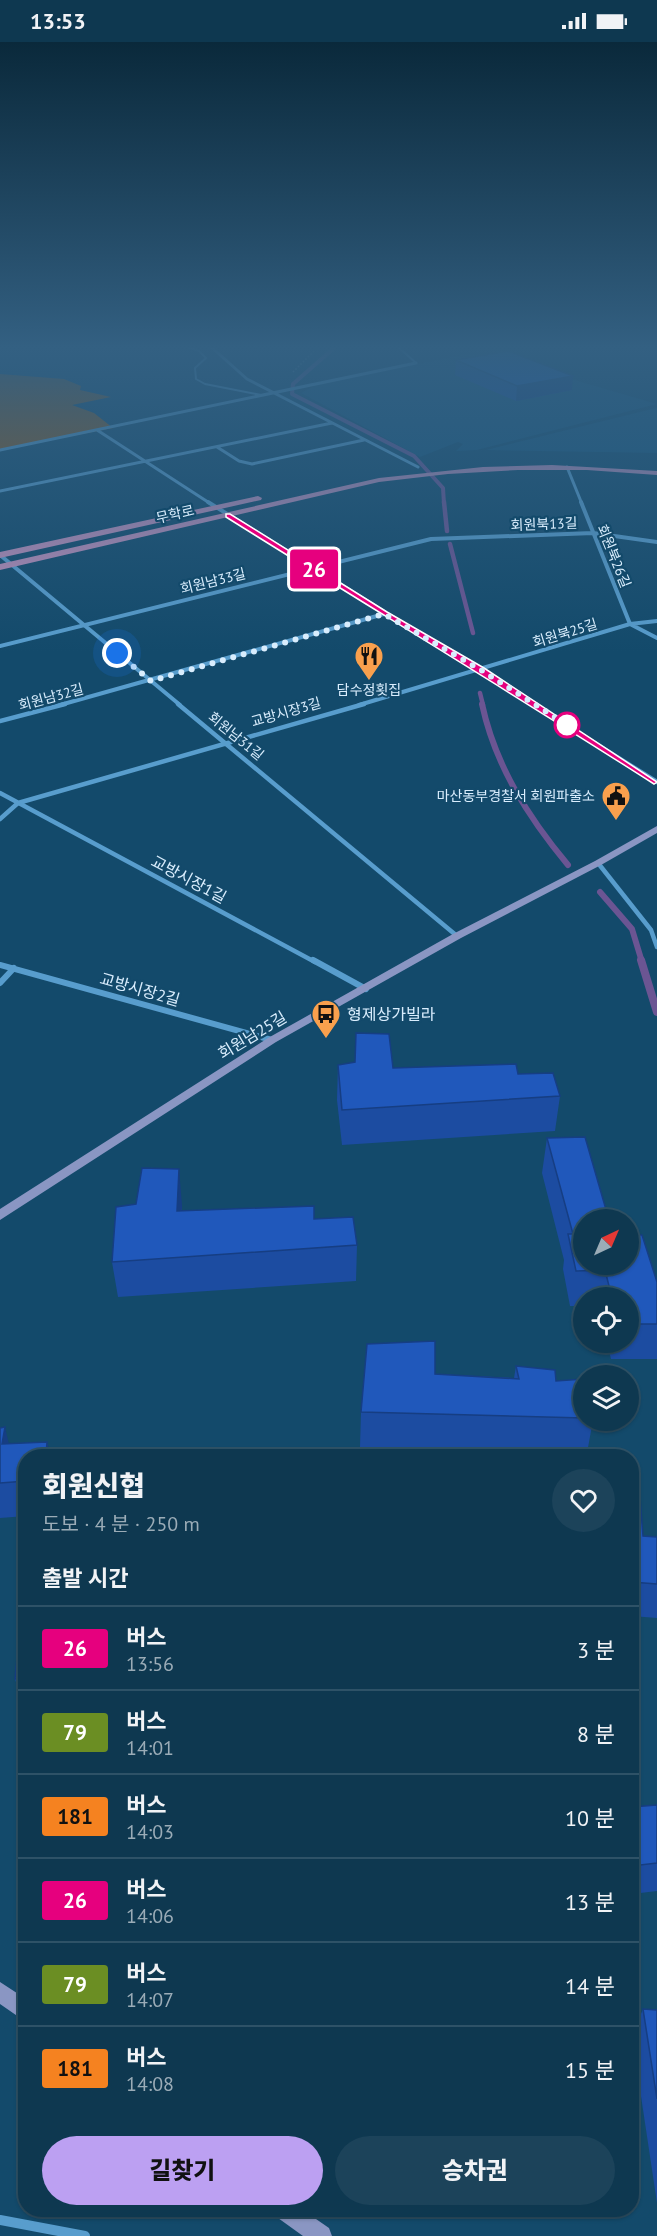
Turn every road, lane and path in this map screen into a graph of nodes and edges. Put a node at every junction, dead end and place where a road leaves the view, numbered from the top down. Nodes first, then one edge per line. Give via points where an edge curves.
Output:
1 (124, 447) edge
2 (215, 447) edge
3 (217, 447) edge
4 (330, 447) edge
5 (379, 447) edge
6 (146, 462) junction
7 (657, 466) edge
8 (418, 467) junction
9 (442, 467) junction
10 (567, 467) junction
11 (657, 473) edge
12 (0, 491) edge
13 (215, 507) junction
14 (228, 515) junction
15 (593, 533) junction
16 (431, 539) joint
17 (657, 542) edge
18 (0, 555) edge
19 (12, 564) junction
20 (0, 567) edge
21 (310, 567) junction
22 (384, 614) junction
23 (657, 621) edge
24 (630, 624) junction
25 (84, 625) junction
26 (657, 638) edge
27 (0, 646) edge
28 (481, 670) junction
29 (151, 681) junction
30 (0, 721) edge
31 (227, 742) junction
32 (657, 782) edge
33 (0, 794) edge
34 (18, 803) junction
35 (0, 819) edge
36 (657, 829) edge
37 (598, 863) junction
38 (457, 936) junction
39 (657, 947) edge
40 (0, 965) edge
41 (14, 968) junction
42 (0, 983) edge
43 (366, 989) junction
44 (272, 1040) junction
45 (0, 1215) edge
46 (0, 1992) edge
47 (18, 2006) edge
48 (295, 2217) edge
49 (0, 2220) edge
50 (85, 2236) edge
51 (321, 2236) edge

1 - 6 street
2 - 6 street
3 - 4 street via 252,464
5 - 8 street
6 - 12 street
6 - 13 street
7 - 9 main road via 549,458
8 - 9 main road, 무학로
8 - 13 main road, 무학로
9 - 10 main road
9 - 14 main road, 무학로
10 - 11 main road
10 - 15 street, 회원북26길
13 - 14 street
13 - 18 main road, 무학로
14 - 19 main road, 무학로
14 - 21 street
15 - 16 street, 회원북13길
15 - 17 street, 회원북13길
15 - 24 street, 회원북26길
16 - 21 street, 회원남33길
18 - 19 street, 회원남31길
19 - 20 main road, 무학로
19 - 25 street, 회원남31길
21 - 22 street
21 - 25 street, 회원남33길
22 - 28 street
22 - 29 street, 회원남32길
23 - 24 street, 회원북25길
24 - 26 street
24 - 28 street, 회원북25길
25 - 27 street, 회원남33길
25 - 29 street, 회원남31길
28 - 31 street, 교방시장3길
28 - 32 street
29 - 30 street, 회원남32길
29 - 31 street, 회원남31길
31 - 34 street, 교방시장3길
31 - 38 street, 회원남31길
33 - 34 street, 교방시장1길
34 - 35 street, 교방시장3길
34 - 43 street, 교방시장1길
36 - 37 main road, 회원남25길
37 - 38 main road, 회원남25길
37 - 39 street via 651,930
38 - 43 main road, 회원남25길
40 - 41 street, 교방시장2길
41 - 42 street
41 - 44 street, 교방시장2길
43 - 44 main road, 회원남25길
44 - 45 main road, 회원남25길
46 - 47 main road
48 - 51 main road
49 - 50 street

